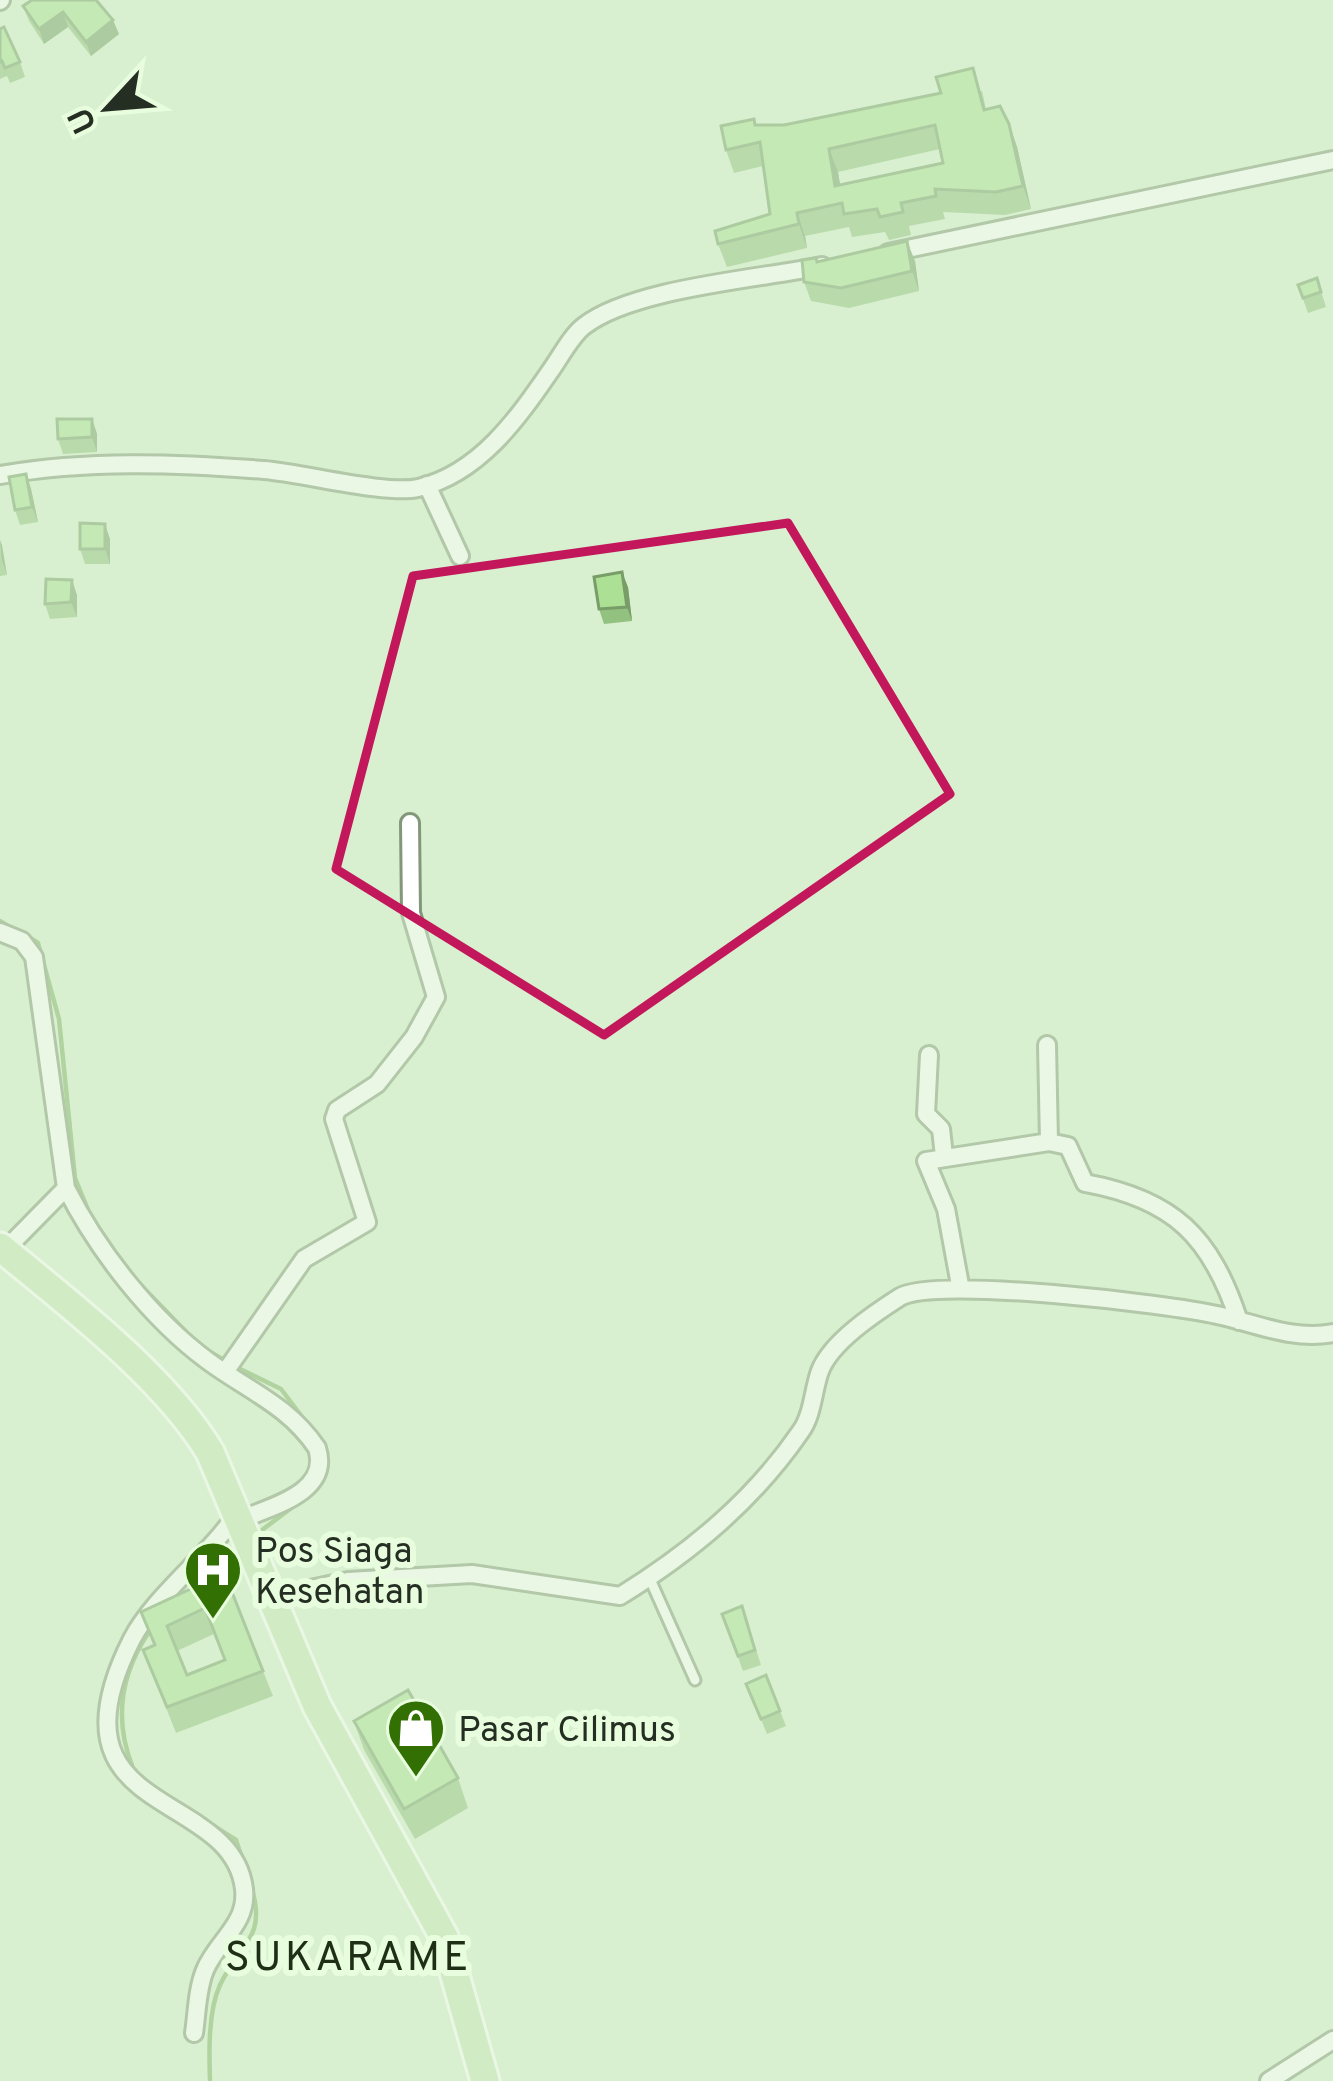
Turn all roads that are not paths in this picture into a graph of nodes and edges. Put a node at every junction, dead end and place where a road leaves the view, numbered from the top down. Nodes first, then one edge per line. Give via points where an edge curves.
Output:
1 (1333, 160) edge
2 (873, 256) edge
3 (850, 261) edge
4 (0, 476) edge
5 (427, 485) junction
6 (460, 556) dead end
7 (410, 823) dead end
8 (0, 932) edge
9 (1047, 1045) dead end
10 (929, 1055) dead end
11 (1049, 1142) junction
12 (944, 1156) junction
13 (67, 1188) junction
14 (2, 1248) edge
15 (960, 1285) junction
16 (1239, 1321) junction
17 (1333, 1333) edge
18 (225, 1370) junction
19 (242, 1518) junction
20 (649, 1577) junction
21 (273, 1597) junction
22 (695, 1680) dead end
23 (194, 2033) dead end
24 (1333, 2040) edge
25 (485, 2081) edge
26 (1269, 2081) edge

1 - 2 street
3 - 5 street via 608,312 581,327 491,446
4 - 5 street via 96,464
5 - 6 street
7 - 18 street via 411,914 436,997 377,1084 334,1119 367,1222 304,1259
8 - 13 street via 34,956
9 - 11 street
10 - 12 street via 926,1114 941,1129
11 - 12 street
11 - 16 street via 1068,1146 1085,1183 1130,1190 1189,1228 1226,1283
12 - 15 street via 926,1163 946,1209
13 - 14 street
13 - 18 street via 152,1309
14 - 19 main road via 198,1431
15 - 16 street
15 - 20 street via 901,1297 838,1346 823,1363 805,1426 772,1470 703,1542
16 - 17 street via 1293,1335
18 - 19 street via 276,1403 320,1459 304,1491
19 - 21 main road
19 - 23 street via 141,1623 108,1710 123,1770 146,1796 219,1839 244,1885 241,1916 205,1970
20 - 21 street via 614,1598 472,1574 348,1581
20 - 22 lane
21 - 25 main road via 317,1706 444,1937
24 - 26 street

